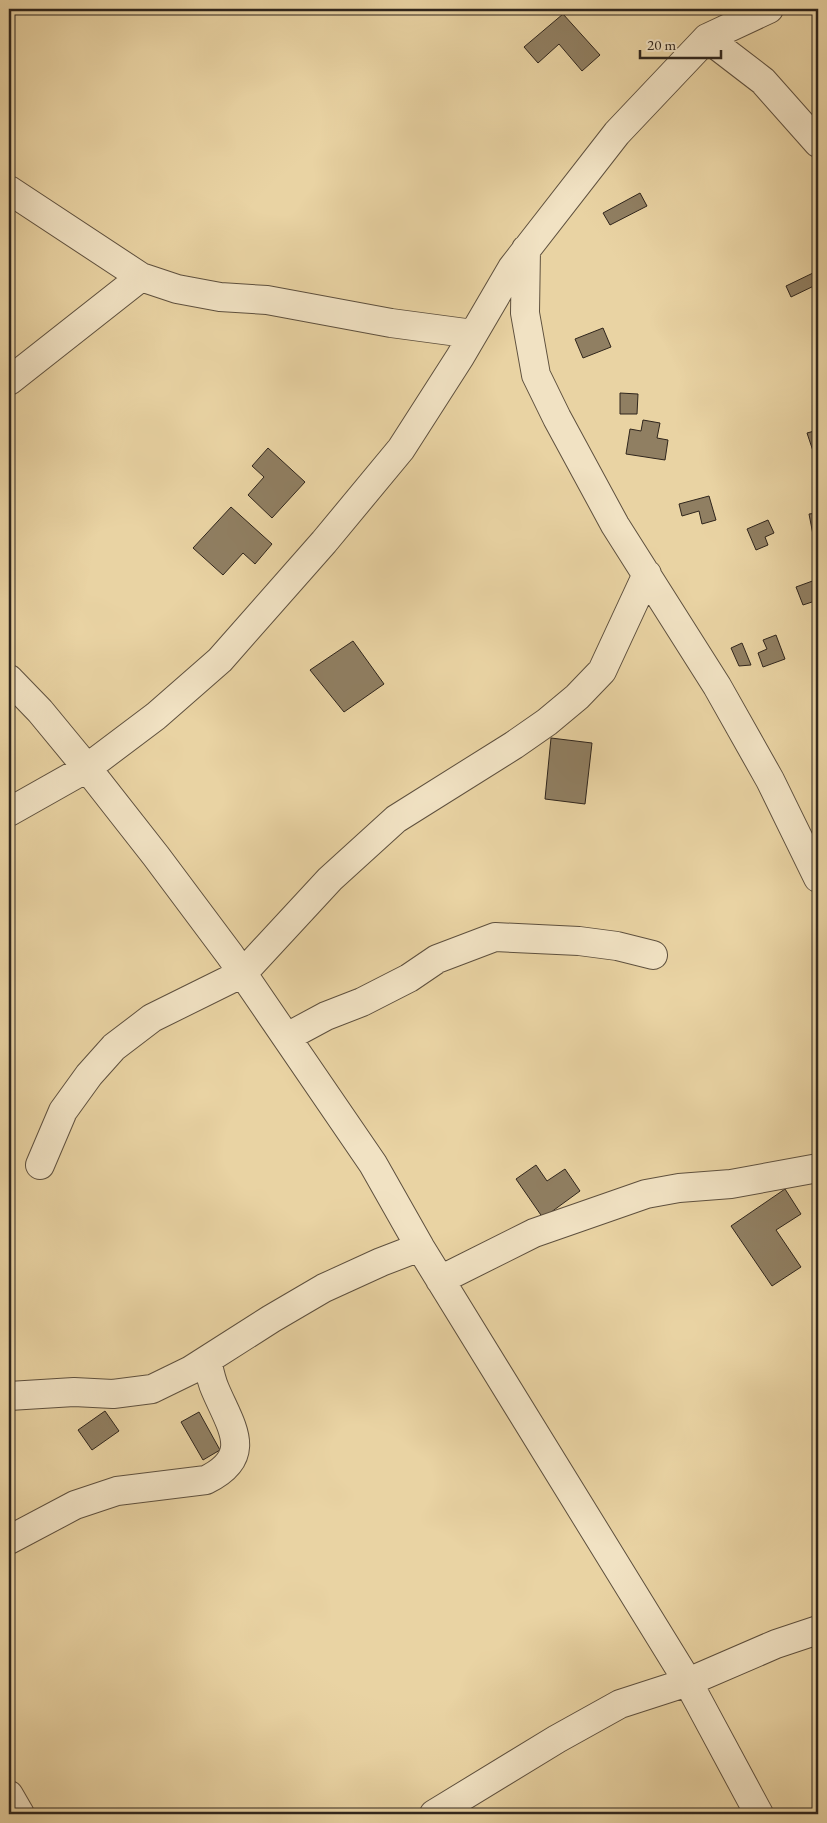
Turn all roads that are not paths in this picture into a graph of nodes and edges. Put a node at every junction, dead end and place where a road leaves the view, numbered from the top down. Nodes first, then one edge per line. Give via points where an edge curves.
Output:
1 (769, 9) edge
2 (707, 38) junction
3 (818, 143) edge
4 (9, 190) edge
5 (526, 249) junction
6 (141, 277) junction
7 (473, 334) junction
8 (9, 381) edge
9 (646, 574) junction
10 (9, 679) edge
11 (87, 768) junction
12 (9, 812) edge
13 (818, 878) edge
14 (653, 955) dead end
15 (243, 974) junction
16 (287, 1037) junction
17 (40, 1165) dead end
18 (818, 1168) edge
19 (420, 1247) junction
20 (440, 1280) junction
21 (207, 1360) junction
22 (9, 1396) edge
23 (9, 1540) edge
24 (818, 1630) edge
25 (688, 1682) junction
26 (9, 1795) edge
27 (20, 1814) edge
28 (434, 1814) edge
29 (759, 1814) edge

1 - 2 street
2 - 3 street via 763,82
2 - 5 street via 617,133
4 - 6 street
5 - 7 street
5 - 9 street via 525,313 536,374 615,524
6 - 7 street via 177,289 220,297 267,300 391,323
6 - 8 street
7 - 11 street via 401,448 220,660 156,716
9 - 13 street via 717,686
9 - 15 street via 602,671 577,697 514,745 396,819 330,879
10 - 11 street
11 - 12 street
11 - 15 street
14 - 16 street via 579,941 495,937 437,958 409,978
15 - 16 street
15 - 17 street via 152,1018 114,1047 63,1111
16 - 19 street via 373,1164
18 - 20 street via 731,1184 646,1194 534,1233
19 - 20 street
19 - 21 street via 324,1288
20 - 25 street
21 - 22 street via 152,1389 113,1394 74,1392
21 - 23 street via 214,1388 235,1434 234,1451 228,1467 206,1480 117,1491 83,1503
24 - 25 street via 776,1644
25 - 28 street via 620,1704
25 - 29 street
26 - 27 street

